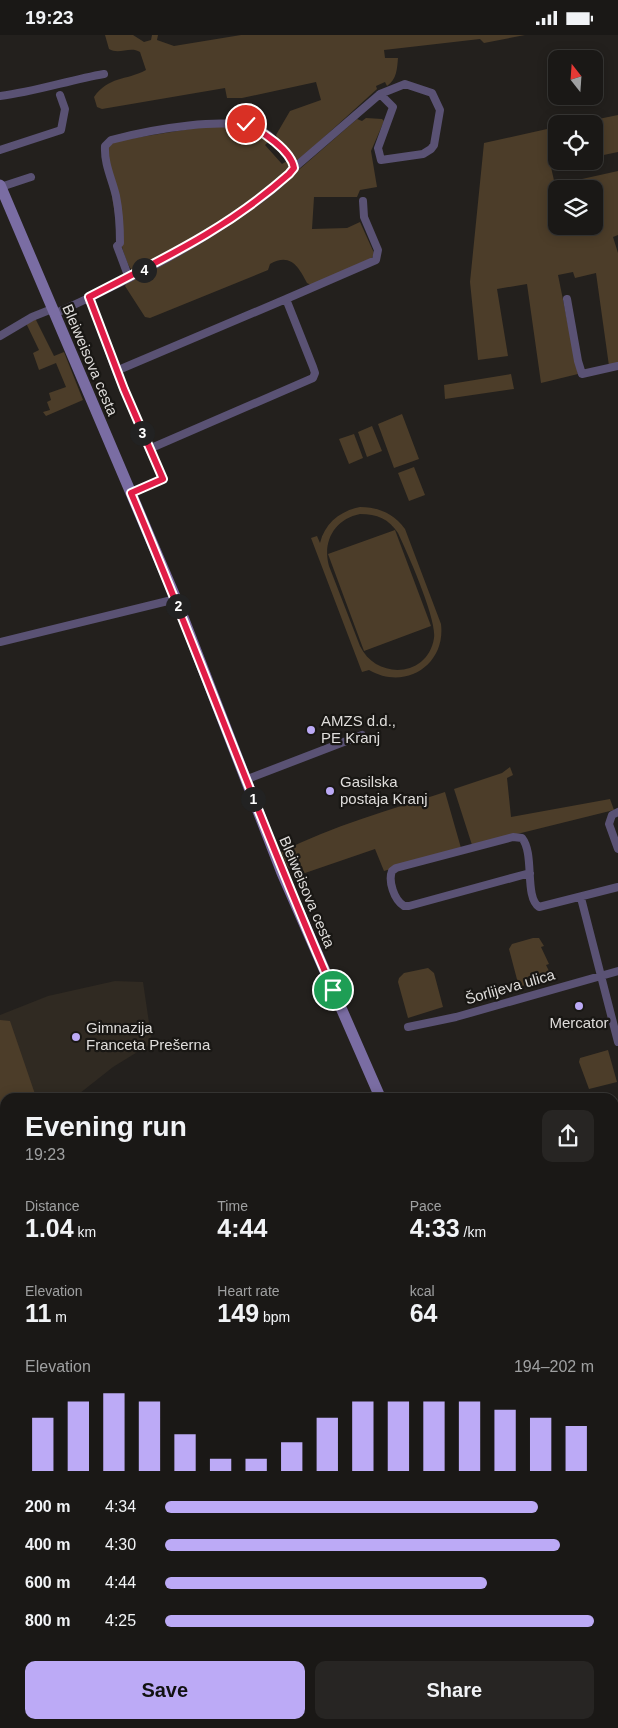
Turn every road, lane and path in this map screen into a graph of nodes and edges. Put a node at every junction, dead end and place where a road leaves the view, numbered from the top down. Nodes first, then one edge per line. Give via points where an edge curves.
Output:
1 (104, 74) dead end
2 (380, 94) junction
3 (60, 95) dead end
4 (0, 96) edge
5 (0, 150) edge
6 (294, 168) junction
7 (31, 177) dead end
8 (0, 186) edge
9 (363, 201) dead end
10 (129, 278) junction
11 (89, 297) junction
12 (286, 299) junction
13 (567, 299) dead end
14 (53, 311) junction
15 (0, 336) edge
16 (618, 366) edge
17 (116, 371) junction
18 (149, 449) junction
19 (131, 493) junction
20 (176, 599) junction
21 (0, 642) edge
22 (362, 735) dead end
23 (245, 780) junction
24 (618, 812) edge
25 (618, 848) edge
26 (530, 873) junction
27 (618, 887) edge
28 (580, 898) junction
29 (618, 971) edge
30 (600, 976) junction
31 (408, 1027) dead end
32 (618, 1042) edge
33 (378, 1093) edge

1 - 4 street
2 - 2 street via 393,107 378,148 381,159 423,154 431,149 440,110 432,93 405,84
2 - 6 street
3 - 5 street via 65,109 61,130
6 - 10 street via 273,189 218,229
6 - 10 street via 265,132 246,124 201,124 111,140 105,146 104,159 120,220 120,243 117,246
7 - 8 street, Bleiweisova cesta
8 - 14 main road, Bleiweisova cesta
9 - 12 street via 364,217 378,249 376,260
10 - 11 street
11 - 14 street
11 - 17 street
12 - 17 street
12 - 18 street via 314,367 316,373 313,378
13 - 16 street via 582,374
14 - 15 street via 32,317
14 - 19 main road, Bleiweisova cesta
17 - 18 street
18 - 19 street via 163,479
19 - 20 main road, Bleiweisova cesta
20 - 21 street
20 - 23 main road, Bleiweisova cesta
22 - 23 street
23 - 33 main road, Bleiweisova cesta
24 - 25 street via 610,820
26 - 26 street via 524,841 513,837 396,868 390,879 397,900 409,906
26 - 28 street via 534,902 539,907
27 - 28 street
28 - 30 street
29 - 30 street, Šorlijeva ulica
30 - 31 street, Šorlijeva ulica via 456,1017
30 - 32 street

